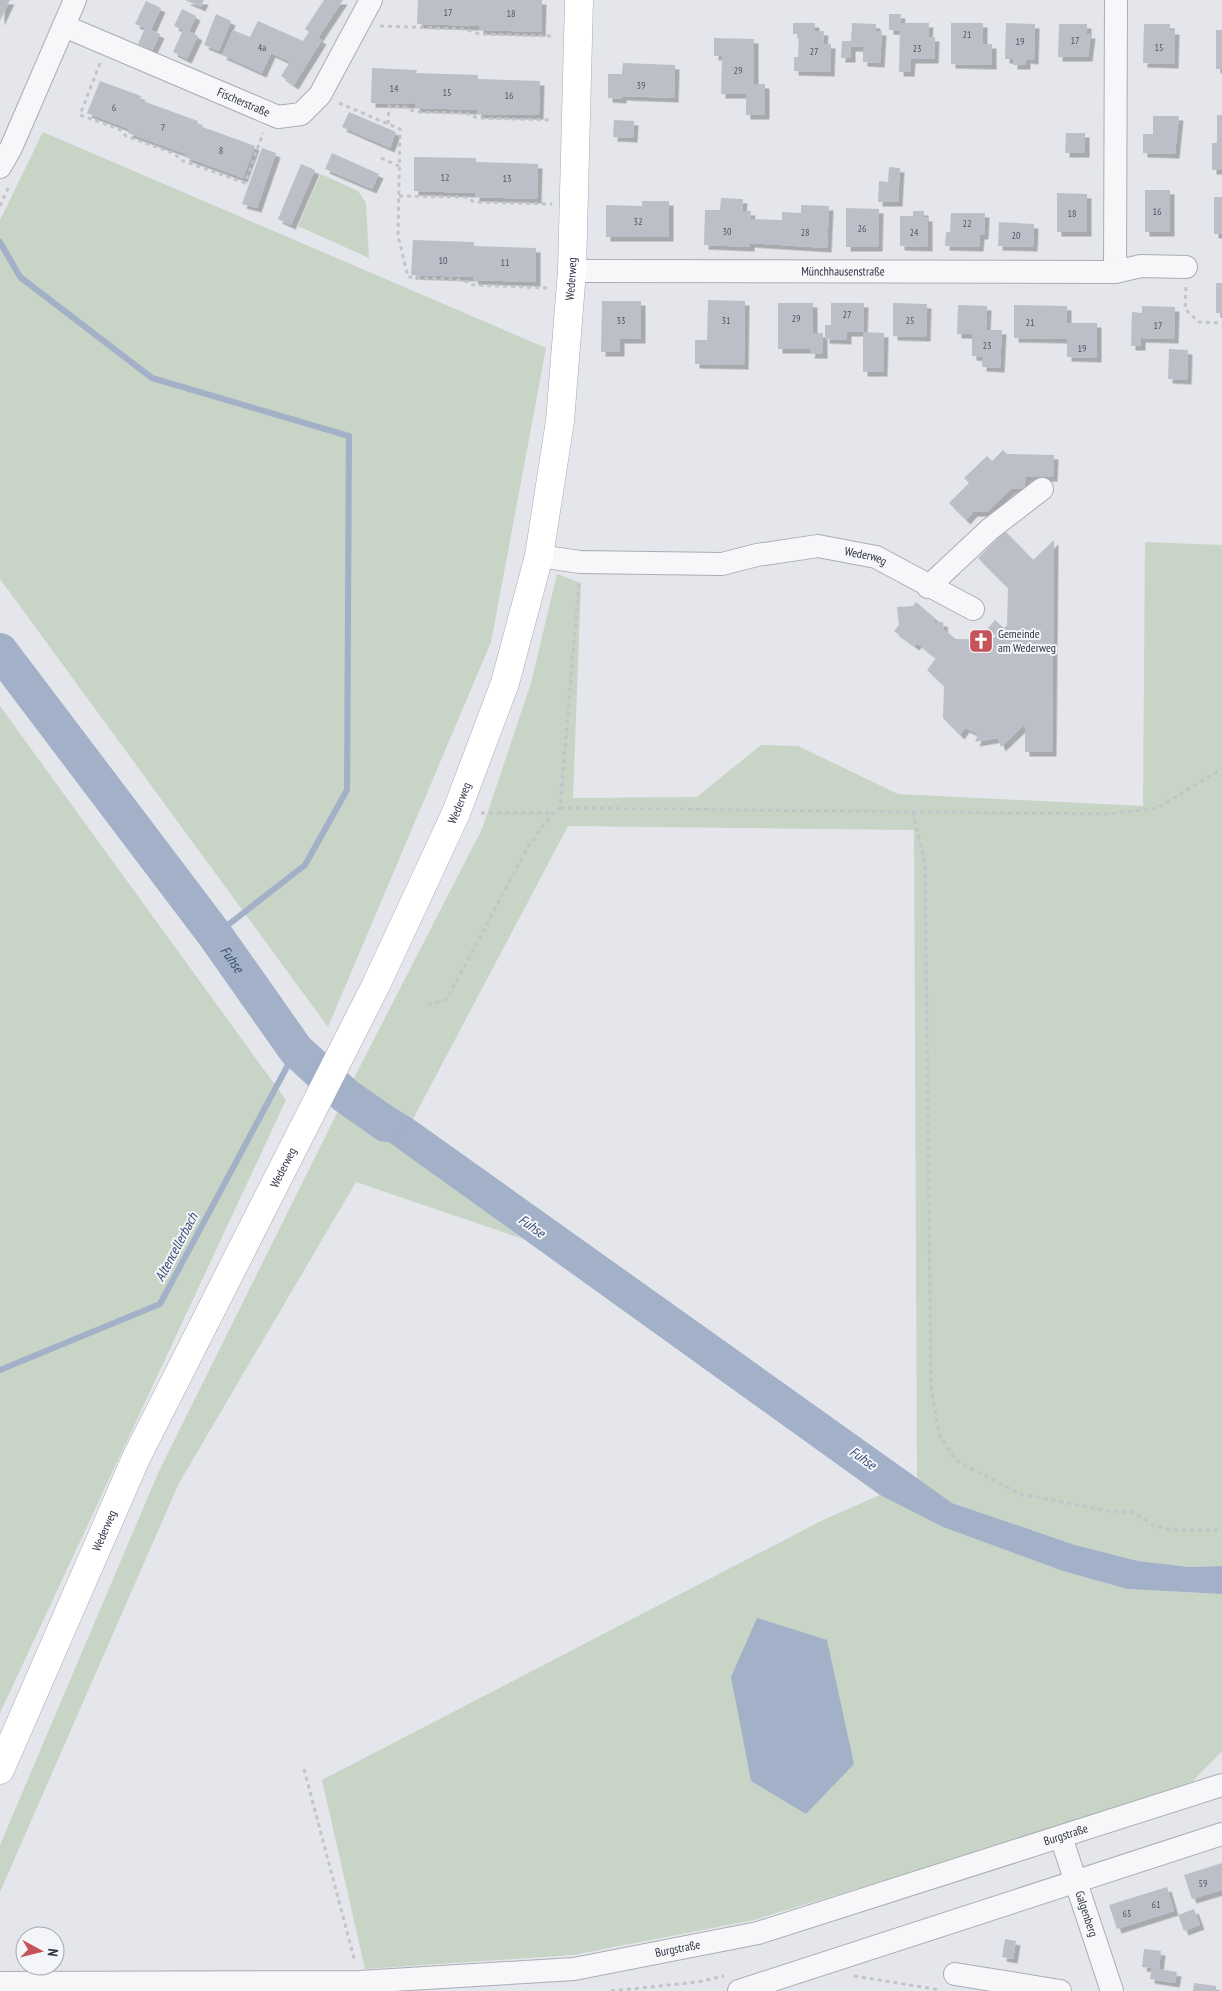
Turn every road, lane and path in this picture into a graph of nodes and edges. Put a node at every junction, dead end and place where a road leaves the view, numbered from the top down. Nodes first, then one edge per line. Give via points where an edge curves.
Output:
1 (75, 0) edge
2 (579, 0) edge
3 (1116, 0) edge
4 (366, 9) edge
5 (64, 26) junction
6 (578, 36) junction
7 (107, 44) junction
8 (320, 95) junction
9 (270, 114) junction
10 (576, 121) junction
11 (388, 124) junction
12 (381, 158) dead end
13 (399, 166) junction
14 (0, 168) edge
15 (399, 196) junction
16 (574, 204) junction
17 (1186, 266) joint
18 (1115, 272) junction
19 (572, 280) junction
20 (1222, 324) edge
21 (1042, 489) dead end
22 (539, 556) junction
23 (580, 562) junction
24 (928, 587) junction
25 (973, 609) dead end
26 (1222, 769) edge
27 (560, 808) junction
28 (913, 812) junction
29 (456, 813) junction
30 (550, 813) junction
31 (428, 1005) dead end
32 (1222, 1530) edge
33 (304, 1769) dead end
34 (0, 1770) edge
35 (1222, 1784) edge
36 (1222, 1834) edge
37 (1061, 1837) junction
38 (1076, 1882) junction
39 (844, 1975) dead end
40 (360, 1982) junction
41 (0, 1983) edge
42 (950, 1983) edge
43 (443, 1985) edge
44 (113, 1987) edge
45 (739, 1991) edge
46 (1060, 1991) edge
47 (1112, 1991) edge

1 - 5 street
2 - 6 main road, Wederweg
3 - 18 street
4 - 6 path via 379,26 465,29 479,34
4 - 8 street, Fischerstraße
5 - 7 street, Fischerstraße
5 - 14 street
6 - 10 main road, Wederweg
7 - 9 street, Fischerstraße
7 - 9 path via 80,115 173,153 183,161 245,183
8 - 9 street, Fischerstraße via 301,114 278,117
8 - 11 path
10 - 11 path via 477,118 389,106
10 - 16 main road, Wederweg
11 - 13 path via 400,130
12 - 13 path
13 - 15 path
15 - 16 path via 464,197 475,202
15 - 19 path via 398,236 408,277 462,280 473,285
16 - 19 main road, Wederweg
17 - 18 street, Münchhausenstraße via 1140,266
17 - 20 path via 1185,309 1199,322
18 - 19 street, Münchhausenstraße
19 - 22 main road, Wederweg via 560,421
21 - 24 street via 990,529
22 - 23 street, Wederweg
22 - 29 main road, Wederweg via 505,683
23 - 24 street, Wederweg via 722,564 818,546 876,557
23 - 27 path
24 - 25 street, Wederweg
26 - 28 path via 1157,808 1109,814
27 - 28 path
27 - 30 path
28 - 32 path via 925,864 931,1388 939,1434 955,1460 1020,1494 1109,1511 1133,1512 1153,1525 1171,1530
29 - 30 path
29 - 34 main road, Wederweg via 376,986 137,1456
30 - 31 path via 541,832 530,844 448,999
33 - 40 path
35 - 37 street, Burgstraße
36 - 38 street
37 - 38 street, Galgenberg
37 - 43 street, Burgstraße via 758,1933 574,1969
38 - 45 street
38 - 47 street, Galgenberg
39 - 42 path
40 - 43 street, Burgstraße
40 - 44 street, Burgstraße
41 - 44 street, Burgstraße
42 - 46 street

